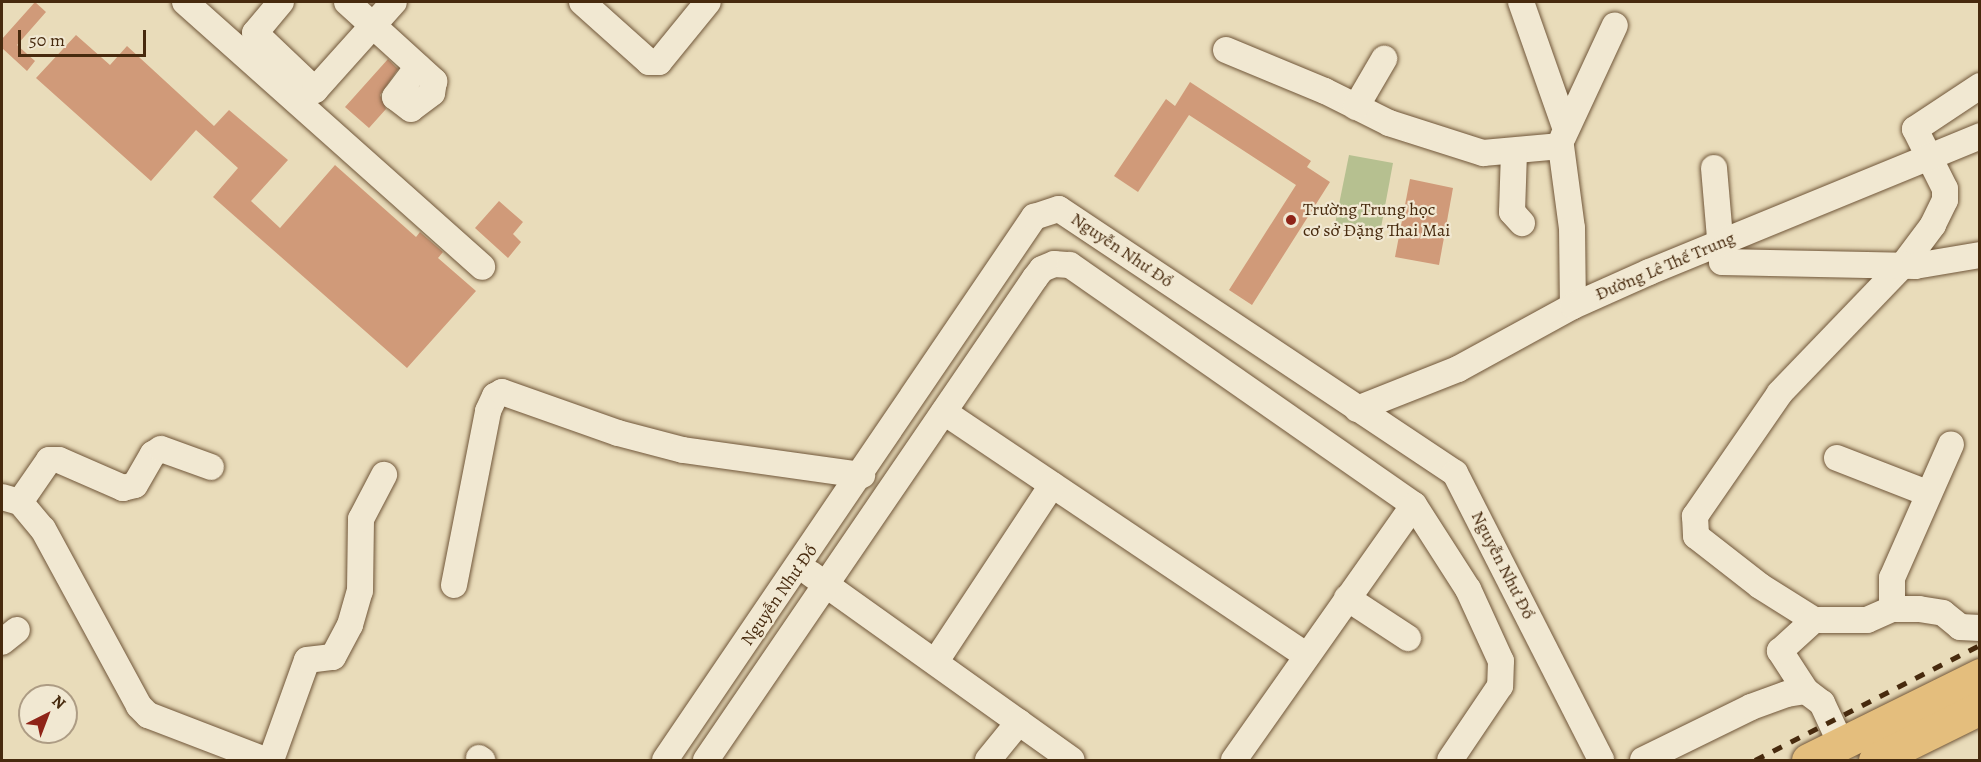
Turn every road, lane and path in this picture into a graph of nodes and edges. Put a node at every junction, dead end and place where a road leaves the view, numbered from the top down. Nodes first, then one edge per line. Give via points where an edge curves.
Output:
1 (185, 2) edge
2 (281, 2) edge
3 (347, 2) edge
4 (394, 2) edge
5 (582, 2) edge
6 (708, 2) edge
7 (1521, 2) edge
8 (1615, 25) dead end
9 (372, 26) junction
10 (1226, 50) dead end
11 (1384, 59) dead end
12 (418, 67) dead end
13 (1980, 86) edge
14 (1356, 106) junction
15 (1980, 135) edge
16 (1563, 136) junction
17 (1514, 152) junction
18 (1928, 156) junction
19 (1714, 168) dead end
20 (1522, 223) dead end
21 (1721, 241) junction
22 (1980, 255) edge
23 (1904, 265) junction
24 (482, 267) dead end
25 (1573, 306) junction
26 (1357, 409) junction
27 (944, 412) junction
28 (1951, 444) dead end
29 (1837, 458) dead end
30 (211, 467) dead end
31 (384, 475) dead end
32 (862, 475) junction
33 (1052, 485) junction
34 (1927, 493) junction
35 (6, 497) edge
36 (1414, 505) junction
37 (799, 565) junction
38 (454, 585) dead end
39 (826, 585) junction
40 (1347, 598) junction
41 (1892, 609) junction
42 (1814, 620) junction
43 (1980, 628) edge
44 (1408, 638) dead end
45 (1305, 655) junction
46 (936, 661) junction
47 (1980, 675) edge
48 (1806, 691) junction
49 (1980, 708) edge
50 (1019, 722) junction
51 (1841, 744) junction
52 (265, 760) edge
53 (271, 760) edge
54 (665, 760) edge
55 (706, 760) edge
56 (988, 760) edge
57 (1072, 760) edge
58 (1234, 760) edge
59 (1450, 760) edge
60 (1601, 760) edge
61 (1643, 760) edge
62 (1808, 760) edge
63 (1875, 760) edge

1 - 24 street
2 - 9 street via 255,33 315,90
3 - 9 street
4 - 9 street
5 - 6 street via 650,62 659,62
7 - 16 street
8 - 16 street
9 - 12 street
10 - 14 street
11 - 14 street
13 - 18 street via 1916,129
14 - 17 street via 1389,123 1483,153
15 - 18 street, Đường Lê Thế Trung
16 - 17 street
16 - 25 street via 1572,228
17 - 20 street via 1512,212
18 - 21 street, Đường Lê Thế Trung
18 - 23 street via 1945,189 1945,200 1933,225
19 - 21 street
21 - 23 street via 1722,262
21 - 25 street, Đường Lê Thế Trung
22 - 23 street
23 - 42 street via 1780,393 1695,516 1696,536 1760,586
25 - 26 street, Đường Lê Thế Trung via 1458,369
26 - 32 street, Nguyễn Như Đổ via 1059,209 1034,217
26 - 60 street, Nguyễn Như Đổ via 1455,473
27 - 33 street
27 - 36 street via 1042,269 1054,264 1070,266
27 - 39 street
28 - 34 street
29 - 34 street
30 - 35 street via 161,449 153,454 135,485 123,488 59,460 49,460
31 - 53 street via 361,519 360,591 350,625 333,657 307,660
32 - 37 street, Nguyễn Như Đổ
32 - 38 street via 682,450 618,433 502,392 495,396 488,411
33 - 45 street
33 - 46 street
34 - 41 street via 1892,578
35 - 52 street via 43,529 139,706 148,715
36 - 40 street
36 - 59 street via 1468,589 1501,661 1500,686
37 - 39 street
37 - 54 street, Nguyễn Như Đổ
39 - 46 street
39 - 55 street
40 - 44 street
40 - 45 street
41 - 42 street via 1867,620
41 - 43 street via 1943,613 1960,627
42 - 48 street via 1780,651
45 - 58 street
46 - 50 street
47 - 51 highway
48 - 51 street via 1822,704
48 - 61 street via 1787,693 1751,707
49 - 63 highway
50 - 56 street
50 - 57 street
51 - 62 highway

